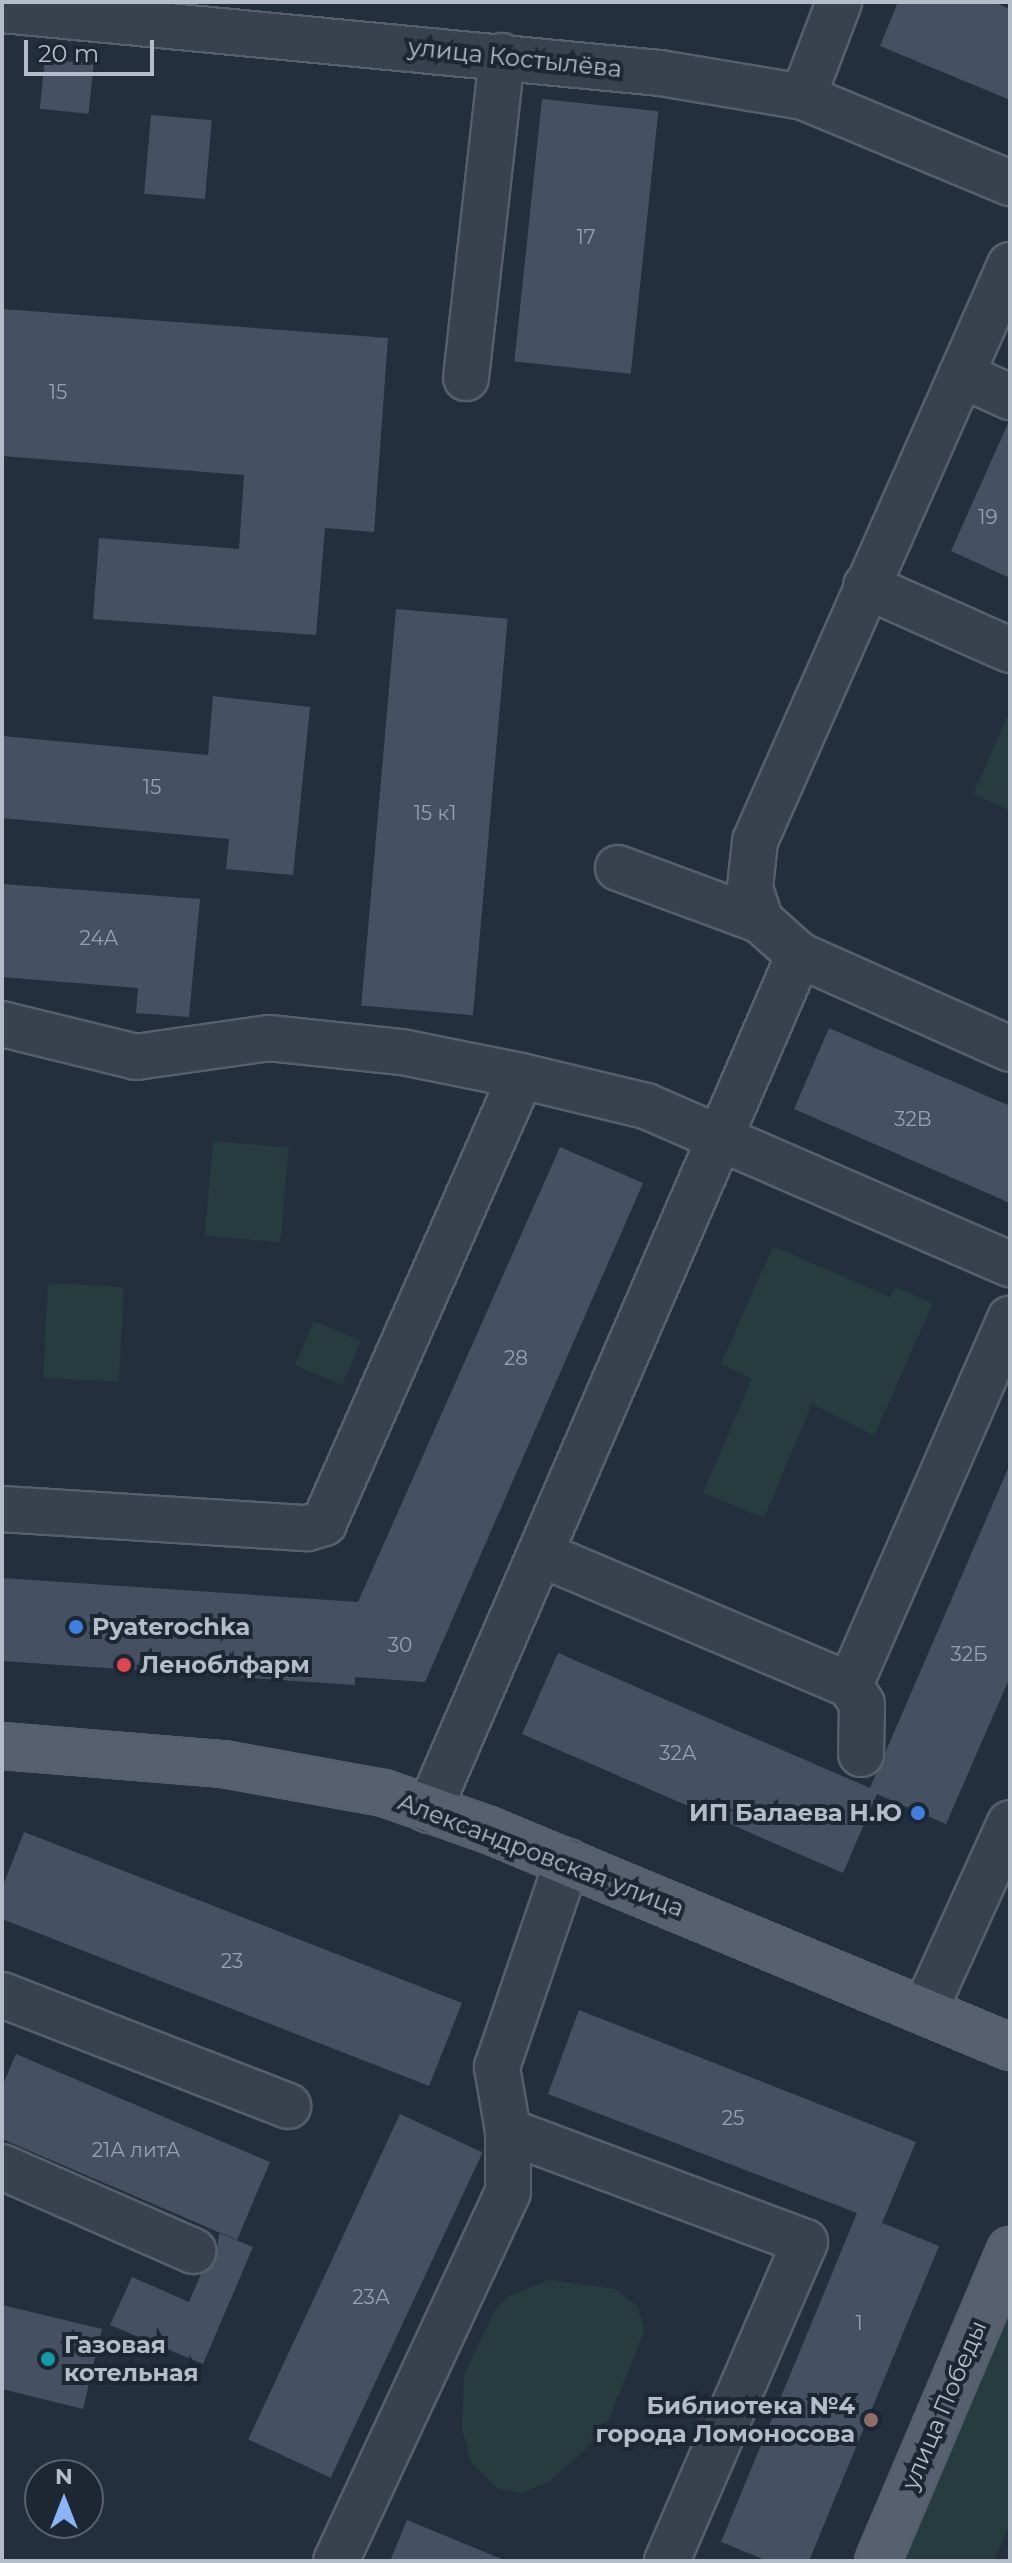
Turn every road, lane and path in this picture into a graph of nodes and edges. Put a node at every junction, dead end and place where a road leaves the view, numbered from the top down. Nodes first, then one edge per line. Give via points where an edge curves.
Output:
1 (839, 2) edge
2 (2, 10) edge
3 (142, 13) edge
4 (502, 56) junction
5 (803, 97) junction
6 (1010, 183) edge
7 (1010, 265) edge
8 (961, 375) junction
9 (466, 378) dead end
10 (1010, 397) edge
11 (866, 586) junction
12 (1010, 650) edge
13 (618, 868) dead end
14 (761, 921) junction
15 (799, 955) junction
16 (2, 1024) edge
17 (1010, 1049) edge
18 (521, 1076) junction
19 (721, 1138) junction
20 (1010, 1264) edge
21 (1010, 1318) edge
22 (2, 1509) edge
23 (543, 1555) junction
24 (850, 1685) junction
25 (2, 1746) edge
26 (861, 1754) dead end
27 (429, 1810) junction
28 (1010, 1823) edge
29 (567, 1862) junction
30 (2, 1995) edge
31 (925, 2010) junction
32 (1010, 2047) edge
33 (288, 2106) dead end
34 (508, 2131) junction
35 (2, 2167) edge
36 (1010, 2250) edge
37 (193, 2251) dead end
38 (336, 2561) edge
39 (667, 2561) edge
40 (878, 2561) edge

1 - 5 street
2 - 3 street, улица Костылёва
3 - 4 street, улица Костылёва
4 - 5 street, улица Костылёва
4 - 9 street
5 - 6 street, улица Костылёва
7 - 8 street
8 - 10 street
8 - 11 street
11 - 12 street
11 - 14 street via 755,841 750,888
13 - 14 street
14 - 15 street
15 - 17 street
15 - 19 street
16 - 18 street via 136,1057 269,1038 402,1052
18 - 19 street via 646,1106
18 - 22 street via 324,1523 307,1528
19 - 20 street
19 - 23 street
21 - 24 street
23 - 24 street
23 - 27 street
24 - 26 street via 862,1704
25 - 27 main road, Александровская улица via 223,1764 384,1793
27 - 29 main road, Александровская улица
28 - 31 street
29 - 31 main road, Александровская улица
29 - 34 street via 497,2067
30 - 33 street
31 - 32 main road, Александровская улица
34 - 38 street via 508,2192
34 - 39 street via 805,2242
35 - 37 street
36 - 40 main road, улица Победы

